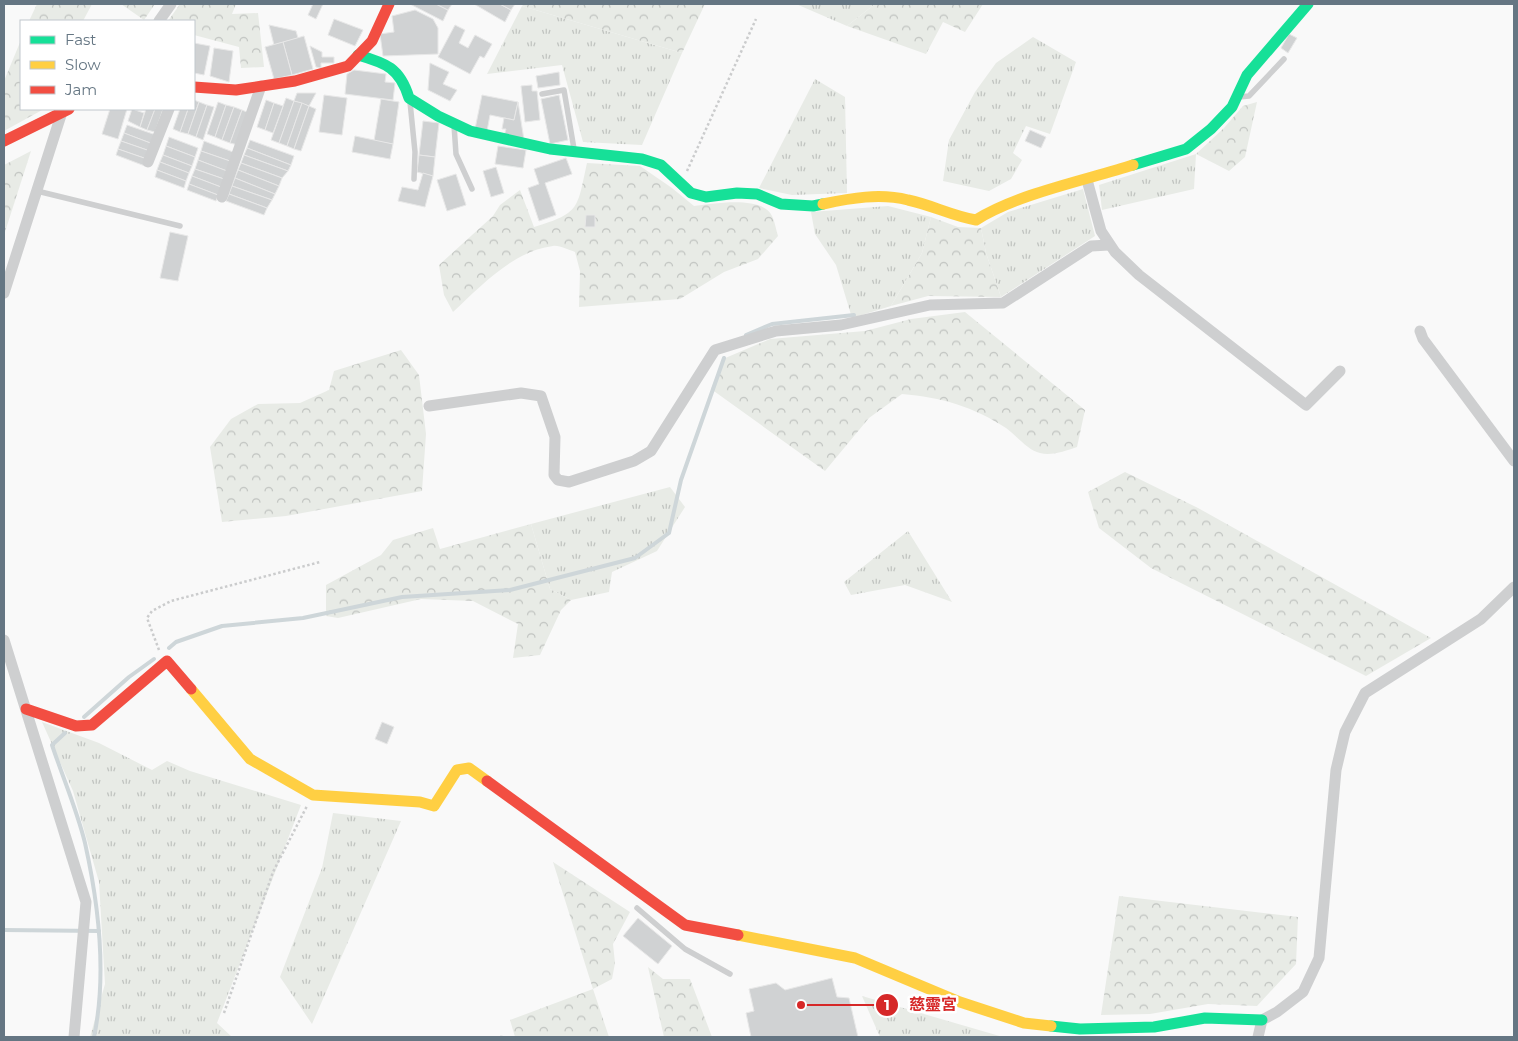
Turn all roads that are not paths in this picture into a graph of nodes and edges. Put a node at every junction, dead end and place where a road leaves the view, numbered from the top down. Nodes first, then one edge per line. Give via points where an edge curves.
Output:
1 (171, 4) edge
2 (389, 4) edge
3 (1308, 4) edge
4 (160, 20) edge
5 (358, 55) junction
6 (1284, 59) dead end
7 (261, 86) junction
8 (195, 87) edge
9 (542, 94) dead end
10 (1237, 97) junction
11 (409, 98) junction
12 (66, 110) edge
13 (169, 110) edge
14 (454, 123) junction
15 (4, 140) edge
16 (574, 151) junction
17 (148, 162) dead end
18 (414, 179) dead end
19 (1087, 180) junction
20 (472, 189) dead end
21 (37, 191) junction
22 (222, 197) dead end
23 (180, 226) dead end
24 (1109, 245) junction
25 (4, 293) edge
26 (1420, 331) dead end
27 (1340, 371) dead end
28 (429, 406) dead end
29 (1514, 461) edge
30 (1514, 587) edge
31 (4, 640) edge
32 (26, 709) junction
33 (637, 908) dead end
34 (730, 974) dead end
35 (1262, 1020) junction
36 (74, 1037) edge
37 (1258, 1037) edge

1 - 4 street
2 - 5 street via 372,41
3 - 10 street via 1248,76
5 - 7 street via 348,66 295,81
5 - 11 street via 384,62 404,82
6 - 10 lane via 1249,96
7 - 8 street via 236,90
7 - 22 street
9 - 16 lane via 564,90
10 - 19 street via 1211,129 1186,149
11 - 14 street
11 - 18 lane
12 - 15 street
12 - 21 street
13 - 17 street
14 - 16 street via 470,131 510,141
14 - 20 lane via 456,154
16 - 19 street via 661,164 691,193 706,197 757,194 781,204 805,205 883,196 909,200 957,217 976,220 1019,200
19 - 24 street via 1101,231
21 - 23 lane
21 - 25 street
24 - 27 street via 1139,275 1306,405
24 - 28 street via 1091,246 1003,303 930,305 841,325 776,331 715,350 651,451 634,461 569,482 558,480 554,475 556,437 541,396 521,394
26 - 29 street
30 - 35 street via 1481,619 1365,693 1345,732 1336,770 1319,958 1303,992
31 - 32 street
32 - 35 street via 76,726 92,725 167,661 250,759 312,794 420,802 434,806 457,770 469,768 685,925 855,958 960,1002 1024,1023 1080,1029 1154,1026 1204,1018
32 - 36 street via 86,902
33 - 34 lane via 685,950
35 - 37 street

